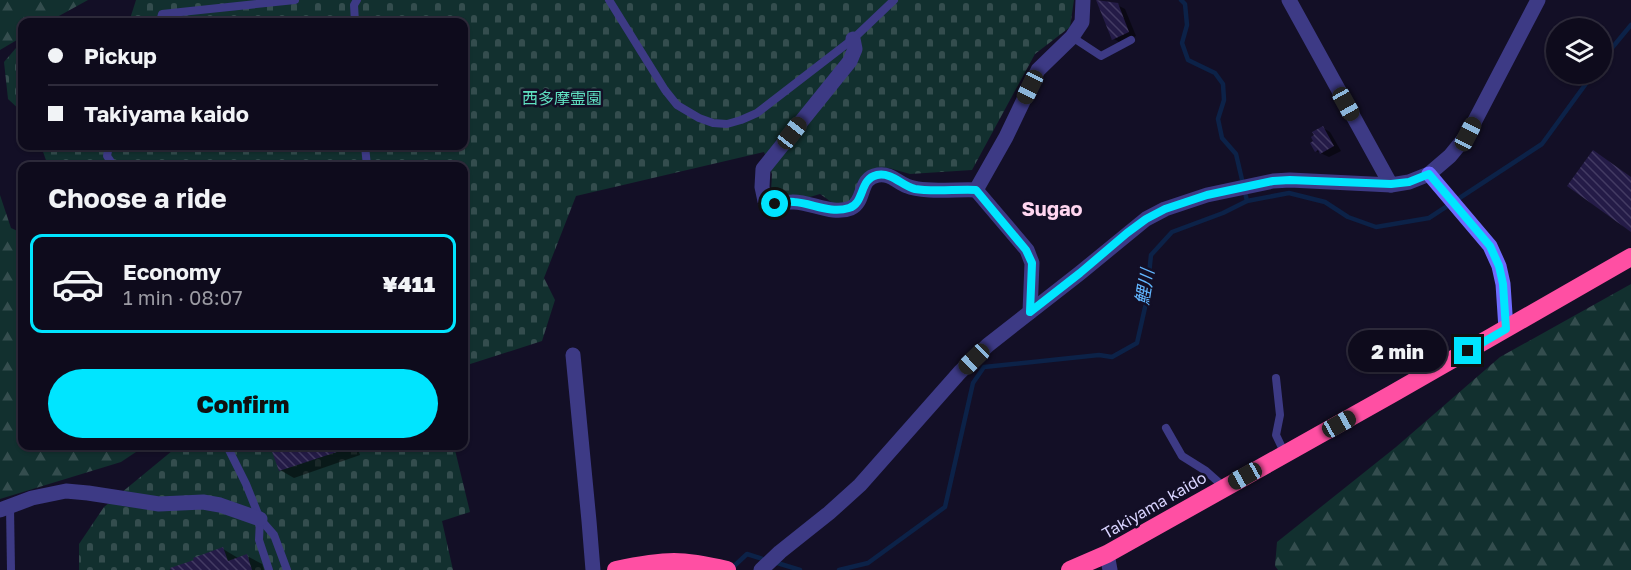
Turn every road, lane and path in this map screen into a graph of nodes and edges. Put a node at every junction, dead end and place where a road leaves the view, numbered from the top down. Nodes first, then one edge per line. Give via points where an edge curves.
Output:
1 (295, 0) edge
2 (357, 0) edge
3 (609, 0) edge
4 (894, 0) edge
5 (1083, 0) edge
6 (1289, 0) edge
7 (1538, 0) edge
8 (161, 18) edge
9 (355, 18) edge
10 (1072, 37) junction
11 (853, 39) junction
12 (1131, 40) dead end
13 (1434, 179) junction
14 (1391, 184) junction
15 (976, 190) junction
16 (1631, 257) edge
17 (1030, 312) junction
18 (1506, 329) junction
19 (573, 356) dead end
20 (1276, 378) dead end
21 (1166, 428) dead end
22 (229, 450) edge
23 (1285, 454) junction
24 (1225, 487) junction
25 (5, 508) edge
26 (260, 519) junction
27 (1109, 562) edge
28 (763, 568) edge
29 (722, 569) edge
30 (10, 570) edge
31 (269, 570) edge
32 (286, 570) edge
33 (593, 570) edge
34 (616, 570) edge
35 (1070, 570) edge

1 - 8 lane via 162,14
2 - 9 lane
3 - 11 lane via 664,90 677,105 713,123 727,124 757,113
4 - 11 lane
5 - 10 street via 1082,22
6 - 14 street
7 - 13 street via 1468,134
10 - 12 lane via 1101,56
10 - 15 street via 1038,70
11 - 15 street via 855,49 850,61 764,170 765,201 835,210 851,208 867,180 888,174 918,189
13 - 14 street
13 - 18 street via 1490,246 1503,284
14 - 17 street via 1273,181 1207,195 1165,209 1146,219
15 - 17 street via 1026,250 1032,263
16 - 18 highway, Takiyama kaido
17 - 28 street via 960,372 860,485
18 - 23 highway, Takiyama kaido
19 - 33 street
20 - 23 lane via 1280,415 1275,435
21 - 24 lane via 1182,456
22 - 26 lane
23 - 24 highway, Takiyama kaido
24 - 27 highway, Takiyama kaido
25 - 26 street via 66,491 159,504 203,502
25 - 30 lane
26 - 31 lane via 259,540
26 - 32 lane via 274,535
27 - 35 highway, Takiyama kaido
29 - 34 highway via 675,562

